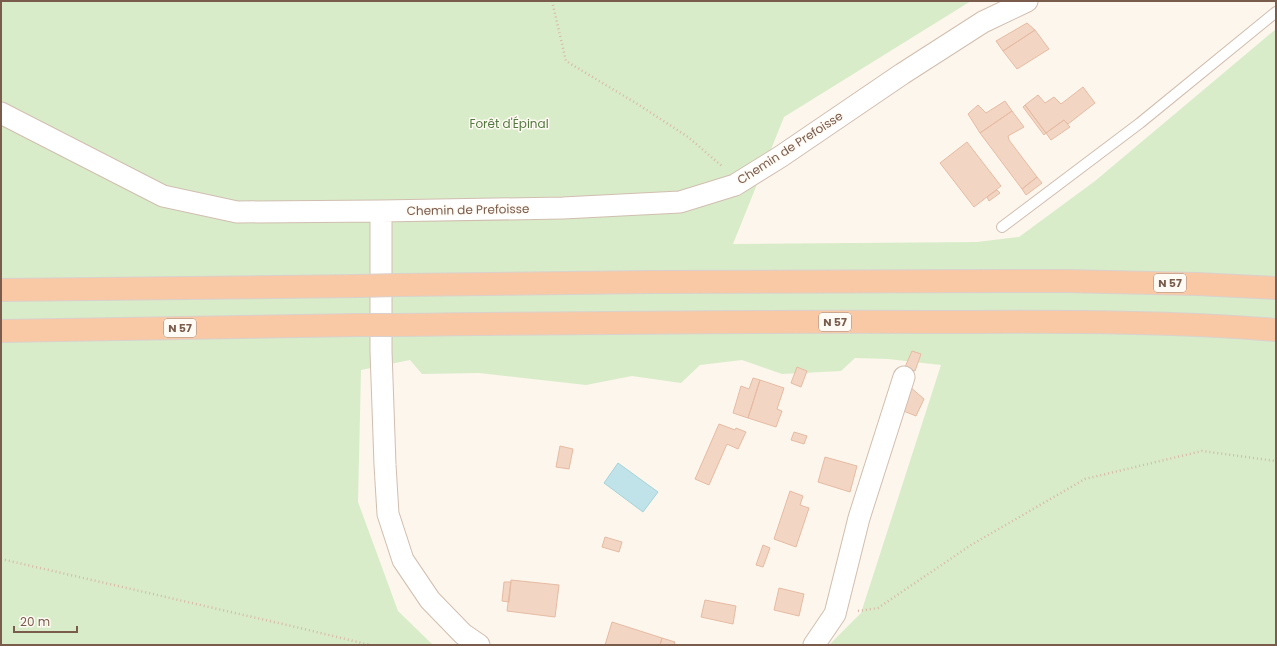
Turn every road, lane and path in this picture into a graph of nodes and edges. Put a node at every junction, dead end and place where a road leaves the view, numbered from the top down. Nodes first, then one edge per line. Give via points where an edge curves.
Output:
1 (552, 1) edge
2 (1027, 1) edge
3 (1276, 12) edge
4 (1, 113) edge
5 (740, 182) junction
6 (381, 211) junction
7 (1002, 228) dead end
8 (1276, 288) edge
9 (1, 290) edge
10 (1276, 330) edge
11 (1, 331) edge
12 (904, 377) dead end
13 (1276, 461) edge
14 (1, 559) edge
15 (835, 614) junction
16 (370, 645) edge
17 (479, 645) edge
18 (814, 645) edge

1 - 5 path via 566,61 688,136
2 - 5 street, Chemin de Prefoisse via 983,22
3 - 7 lane via 1140,123
4 - 6 street, Chemin de Prefoisse via 163,196 237,212
5 - 6 street, Chemin de Prefoisse via 680,202 563,208
6 - 17 street via 381,351 388,514 403,560 430,600 463,634
8 - 9 highway, N 57, bridge via 1064,282 660,282
10 - 11 highway, N 57, bridge via 1105,322 592,322
12 - 15 street via 859,518
13 - 15 path via 1202,451 1085,479 971,545 878,608
14 - 16 path
15 - 18 street

